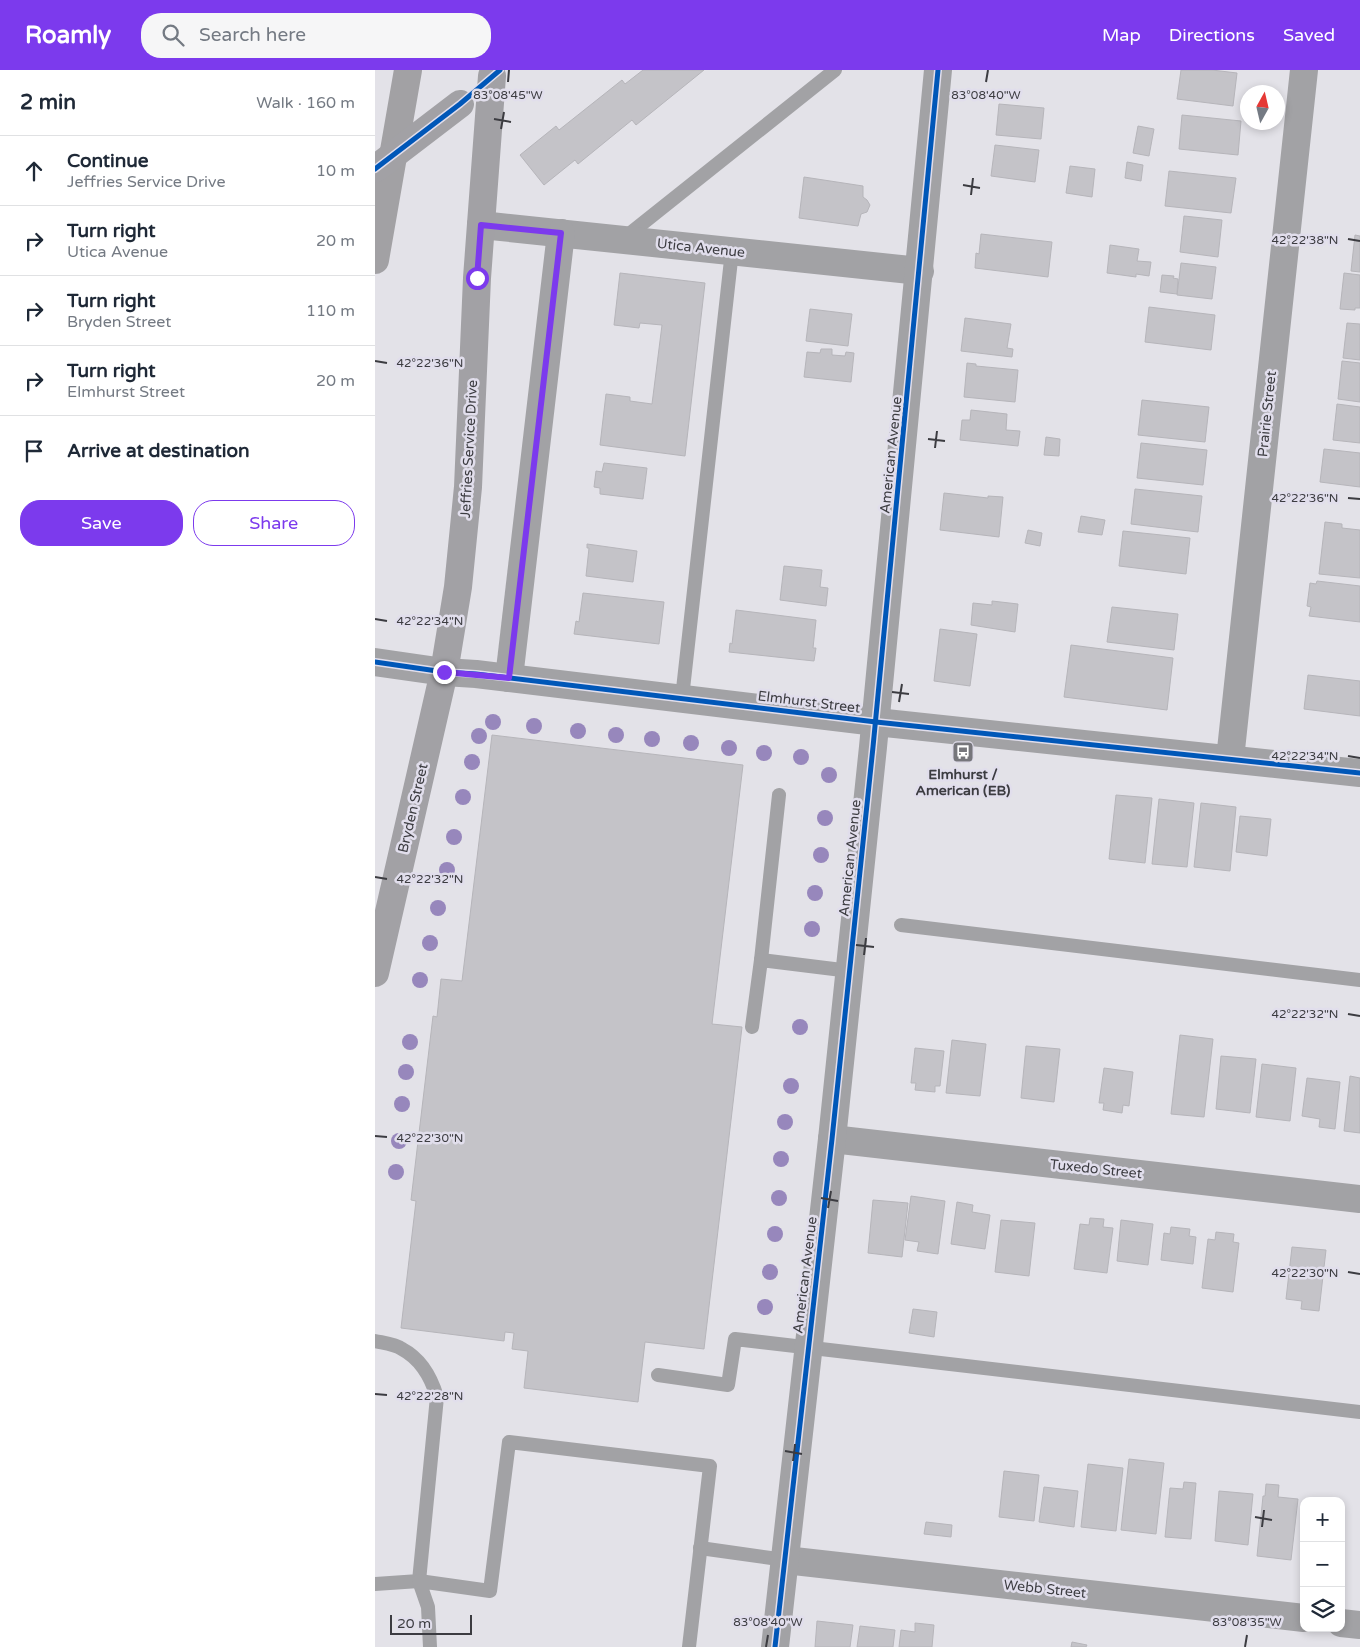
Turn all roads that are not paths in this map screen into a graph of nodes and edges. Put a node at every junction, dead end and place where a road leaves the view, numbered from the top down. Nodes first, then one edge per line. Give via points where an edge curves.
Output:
1 (408, 70) edge
2 (835, 70) edge
3 (938, 70) edge
4 (1304, 70) edge
5 (496, 73) edge
6 (375, 169) edge
7 (481, 225) junction
8 (561, 233) junction
9 (622, 239) junction
10 (732, 251) junction
11 (375, 260) edge
12 (920, 271) junction
13 (375, 662) edge
14 (444, 672) junction
15 (509, 678) junction
16 (681, 698) junction
17 (876, 722) junction
18 (1229, 759) junction
19 (1360, 774) edge
20 (779, 796) dead end
21 (901, 926) dead end
22 (761, 960) junction
23 (850, 971) junction
24 (375, 973) edge
25 (1360, 980) edge
26 (752, 1027) dead end
27 (832, 1139) junction
28 (1360, 1199) edge
29 (375, 1341) edge
30 (808, 1348) junction
31 (658, 1375) dead end
32 (1360, 1412) edge
33 (700, 1548) junction
34 (785, 1560) junction
35 (419, 1581) junction
36 (375, 1584) edge
37 (1300, 1618) edge
38 (1345, 1623) edge
39 (1360, 1625) edge
40 (430, 1647) edge
41 (689, 1647) edge
42 (775, 1647) edge

1 - 11 highway
2 - 9 lane
3 - 12 street, American Avenue
4 - 18 street, Prairie Street
5 - 6 street, bridge
5 - 7 street, Jeffries Service Drive
7 - 8 street, Utica Avenue
7 - 14 street, Jeffries Service Drive via 468,487 458,587
8 - 9 street, Utica Avenue
8 - 15 street
9 - 10 street, Utica Avenue
10 - 12 street, Utica Avenue
10 - 16 lane
12 - 17 street, American Avenue
13 - 14 street, Elmhurst Street
14 - 15 street, Elmhurst Street
14 - 24 street, Bryden Street
15 - 16 street, Elmhurst Street
16 - 17 street, Elmhurst Street
17 - 18 street, Elmhurst Street
17 - 23 street, American Avenue
18 - 19 street, Elmhurst Street
20 - 22 lane
21 - 25 lane
22 - 23 lane
22 - 26 lane
23 - 27 street, American Avenue
27 - 28 street, Tuxedo Street
27 - 30 street, American Avenue
29 - 35 lane via 402,1348 419,1362 432,1380 437,1397
30 - 31 lane via 735,1338 728,1385
30 - 32 lane
30 - 34 street, American Avenue
33 - 34 lane
33 - 35 lane via 710,1466 509,1442 490,1591
33 - 41 lane
34 - 37 street, Webb Street
34 - 42 street, American Avenue
35 - 36 lane
35 - 40 lane via 428,1607
38 - 39 street

